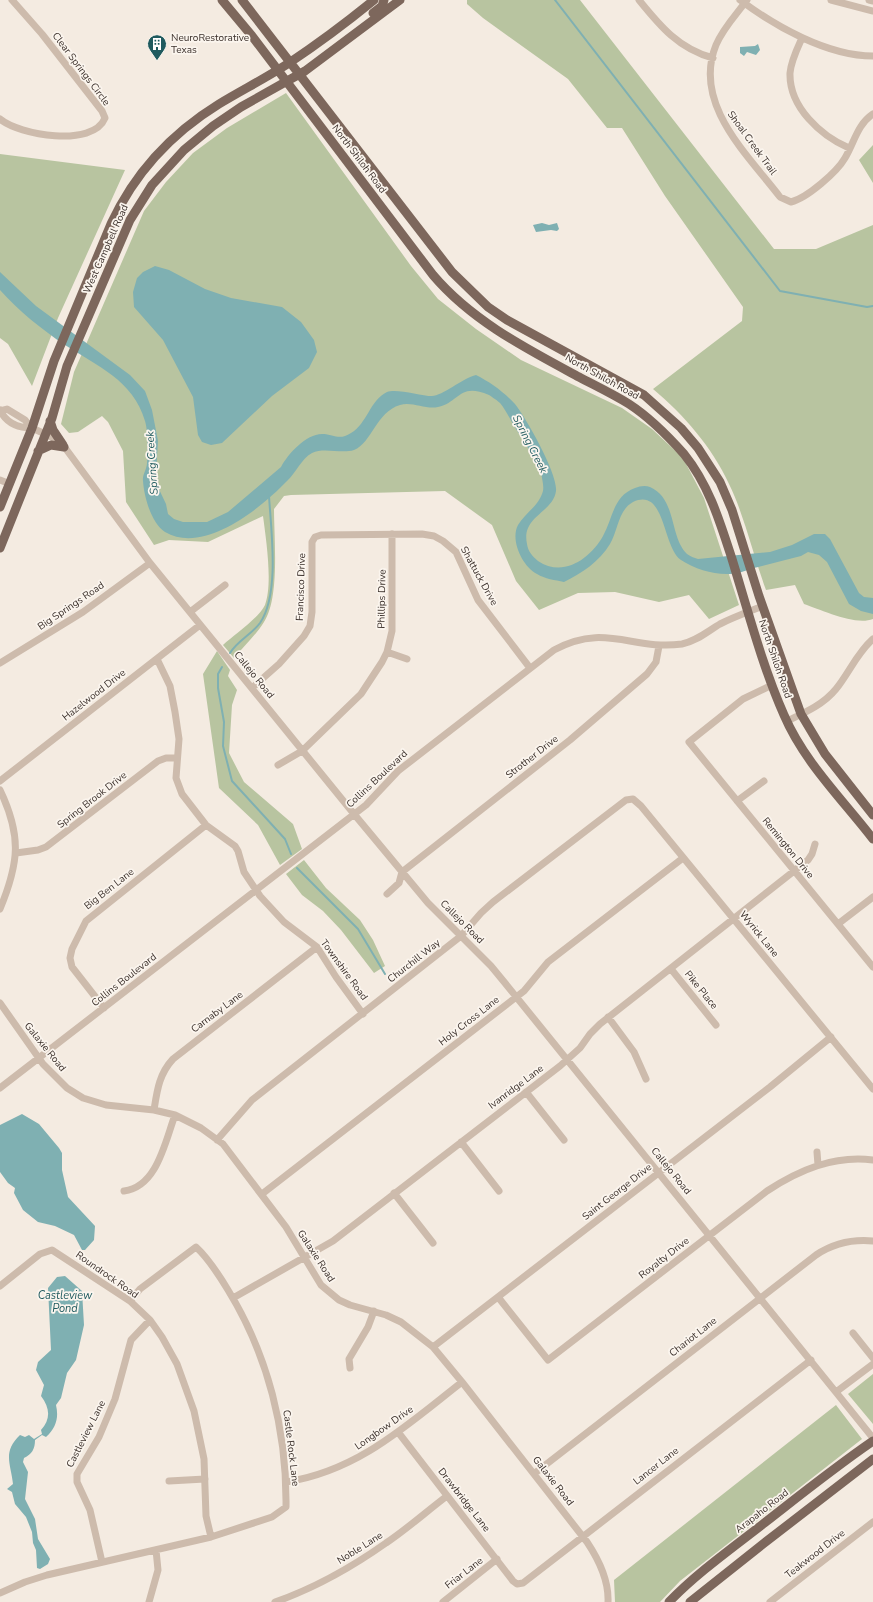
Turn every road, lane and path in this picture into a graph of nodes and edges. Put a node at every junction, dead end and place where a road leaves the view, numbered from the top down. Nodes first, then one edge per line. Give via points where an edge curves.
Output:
1 (12, 0) edge
2 (222, 0) edge
3 (242, 0) edge
4 (374, 0) edge
5 (384, 0) edge
6 (400, 0) edge
7 (639, 0) edge
8 (831, 0) edge
9 (869, 0) edge
10 (744, 1) edge
11 (873, 1) edge
12 (873, 11) edge
13 (802, 38) junction
14 (340, 46) junction
15 (873, 56) edge
16 (712, 58) junction
17 (290, 62) junction
18 (277, 70) junction
19 (299, 75) junction
20 (286, 82) junction
21 (873, 114) edge
22 (0, 118) edge
23 (849, 148) junction
24 (0, 411) edge
25 (50, 420) junction
26 (32, 428) junction
27 (44, 433) junction
28 (63, 446) junction
29 (38, 451) junction
30 (0, 480) edge
31 (10, 484) junction
32 (0, 507) edge
33 (392, 534) junction
34 (315, 537) joint
35 (0, 548) edge
36 (150, 563) junction
37 (225, 585) dead end
38 (763, 606) junction
39 (190, 612) junction
40 (748, 612) junction
41 (200, 625) junction
42 (873, 639) edge
43 (659, 646) junction
44 (387, 652) junction
45 (157, 659) junction
46 (407, 659) dead end
47 (0, 662) edge
48 (530, 668) junction
49 (772, 685) junction
50 (252, 688) junction
51 (801, 714) junction
52 (786, 721) junction
53 (302, 751) junction
54 (177, 758) junction
55 (278, 765) dead end
56 (764, 780) dead end
57 (0, 781) edge
58 (0, 790) edge
59 (626, 800) joint
60 (737, 801) junction
61 (354, 814) junction
62 (873, 815) edge
63 (206, 825) junction
64 (873, 840) edge
65 (815, 844) dead end
66 (16, 852) junction
67 (683, 858) junction
68 (794, 871) junction
69 (402, 872) junction
70 (256, 890) junction
71 (387, 894) dead end
72 (873, 897) edge
73 (0, 909) edge
74 (734, 919) junction
75 (838, 924) junction
76 (461, 936) junction
77 (317, 947) junction
78 (873, 967) edge
79 (671, 969) junction
80 (516, 997) junction
81 (0, 1003) edge
82 (104, 1008) junction
83 (363, 1014) junction
84 (608, 1017) junction
85 (716, 1025) dead end
86 (831, 1037) junction
87 (38, 1058) junction
88 (568, 1060) junction
89 (646, 1079) dead end
90 (0, 1088) edge
91 (873, 1089) edge
92 (526, 1092) junction
93 (154, 1110) junction
94 (175, 1116) junction
95 (217, 1140) junction
96 (564, 1140) dead end
97 (461, 1142) junction
98 (817, 1152) dead end
99 (873, 1160) edge
100 (818, 1165) junction
101 (659, 1172) junction
102 (124, 1191) dead end
103 (499, 1191) dead end
104 (262, 1194) junction
105 (394, 1194) junction
106 (710, 1235) junction
107 (873, 1241) edge
108 (433, 1243) dead end
109 (304, 1258) junction
110 (0, 1286) edge
111 (498, 1297) junction
112 (760, 1297) junction
113 (233, 1298) junction
114 (130, 1301) junction
115 (374, 1311) junction
116 (150, 1320) junction
117 (853, 1333) dead end
118 (433, 1347) junction
119 (873, 1358) edge
120 (811, 1360) junction
121 (873, 1364) edge
122 (350, 1368) dead end
123 (462, 1382) junction
124 (836, 1392) junction
125 (398, 1432) junction
126 (873, 1438) edge
127 (873, 1441) edge
128 (873, 1459) edge
129 (534, 1473) junction
130 (205, 1479) junction
131 (169, 1481) dead end
132 (286, 1482) junction
133 (447, 1496) junction
134 (873, 1522) edge
135 (583, 1536) junction
136 (211, 1537) junction
137 (156, 1550) junction
138 (497, 1559) junction
139 (102, 1562) junction
140 (513, 1581) joint
141 (0, 1593) edge
142 (149, 1602) edge
143 (275, 1602) edge
144 (443, 1602) edge
145 (608, 1602) edge
146 (669, 1602) edge
147 (690, 1602) edge
148 (770, 1602) edge

1 - 22 street, Clear Springs Circle via 42,34 105,118 103,124 92,131 64,136 17,129
2 - 18 main road, North Shiloh Road
3 - 17 main road, North Shiloh Road
4 - 17 main road, West Campbell Road
5 - 14 main road via 382,6
6 - 14 main road, West Campbell Road
7 - 16 street via 688,50
8 - 12 street
9 - 11 street
10 - 13 street via 780,28
10 - 16 street, Shoal Creek Trail via 726,28
13 - 15 street via 854,54
13 - 23 street via 790,72 794,94 804,112 820,131
14 - 19 main road, West Campbell Road
16 - 23 street, Shoal Creek Trail via 712,89 716,108 724,124 780,197 791,202 798,200 832,174 846,157
17 - 18 main road, West Campbell Road
17 - 19 main road, North Shiloh Road
18 - 20 main road, North Shiloh Road
18 - 26 main road, West Campbell Road via 201,116 155,156 135,181 120,205 54,361
19 - 20 main road, West Campbell Road
19 - 38 main road, North Shiloh Road via 439,258 488,307 644,395 681,428 706,459 725,493
20 - 25 main road, West Campbell Road via 233,112 184,150 144,196 118,246 67,366
20 - 40 main road, North Shiloh Road via 433,275 459,301 502,333 629,404 670,439 690,462 711,498
21 - 23 street via 858,129
24 - 26 street, Callejo Road via 3,417 20,428
25 - 27 main road, West Campbell Road
25 - 28 main road
26 - 27 street, Callejo Road
26 - 31 main road, West Campbell Road
27 - 28 street, Callejo Road
27 - 29 main road, West Campbell Road
28 - 29 main road via 50,445
28 - 36 street, Callejo Road
29 - 35 main road, West Campbell Road
30 - 31 street
31 - 32 main road, West Campbell Road
33 - 34 street, Shattuck Drive
33 - 44 street, Phillips Drive via 392,631
33 - 48 street, Shattuck Drive via 434,536 450,546 461,561 478,600
34 - 50 street, Francisco Drive via 312,542 310,626 279,664
36 - 39 street, Callejo Road
36 - 47 street, Big Springs Road via 83,612
37 - 39 street
38 - 40 street, Collins Boulevard
38 - 51 main road, North Shiloh Road
39 - 41 street, Callejo Road
40 - 43 street, Collins Boulevard via 718,625 695,640
40 - 49 main road, North Shiloh Road
41 - 45 street, Hazelwood Drive
41 - 50 street, Callejo Road
42 - 51 street via 835,690 816,706
43 - 48 street, Collins Boulevard via 618,638 582,638 554,650
43 - 69 street, Strother Drive via 652,668 607,711
44 - 46 street
44 - 53 street, Phillips Drive via 361,694
45 - 54 street, Townshire Road via 170,686 179,739
45 - 57 street, Hazelwood Drive
48 - 61 street, Collins Boulevard via 398,771
49 - 52 main road, North Shiloh Road
49 - 60 street, Remington Drive via 743,699 688,742
50 - 53 street, Callejo Road
51 - 52 street
51 - 62 main road, North Shiloh Road via 825,754
52 - 64 main road, North Shiloh Road via 805,752
53 - 55 street, Phillips Drive
53 - 61 street, Callejo Road
54 - 63 street, Townshire Road via 176,778 179,787 192,809
54 - 66 street, Spring Brook Drive via 158,761 46,847
56 - 60 street
58 - 66 street via 13,822
59 - 67 street, Wyrick Lane via 633,799 638,803
59 - 76 street, Churchill Way via 493,902
60 - 68 street, Remington Drive
61 - 69 street, Callejo Road
61 - 70 street, Collins Boulevard
63 - 70 street, Townshire Road via 235,846 244,872
63 - 82 street, Big Ben Lane via 86,921 72,949 72,968
65 - 68 street, Ivanridge Lane via 812,854
66 - 73 street via 10,884
67 - 74 street, Wyrick Lane
67 - 80 street, Holy Cross Lane via 548,962
68 - 74 street, Ivanridge Lane
68 - 75 street, Remington Drive
69 - 71 street via 399,883
69 - 76 street, Callejo Road
70 - 77 street, Townshire Road via 284,922
70 - 82 street, Collins Boulevard
72 - 75 street
74 - 79 street, Ivanridge Lane
74 - 86 street, Wyrick Lane
75 - 78 street, Remington Drive
76 - 80 street, Callejo Road via 491,966
76 - 83 street, Churchill Way
77 - 83 street, Townshire Road
77 - 93 street, Carnaby Lane via 177,1055 162,1073
79 - 84 street, Ivanridge Lane
79 - 85 street, Pike Place
80 - 88 street, Callejo Road
80 - 104 street, Holy Cross Lane
81 - 87 street, Galaxie Road
82 - 87 street, Collins Boulevard
83 - 95 street, Churchill Way via 252,1100
84 - 88 street, Ivanridge Lane
84 - 89 street via 634,1052
86 - 91 street, Wyrick Lane
86 - 101 street, Saint George Drive
87 - 90 street, Collins Boulevard
87 - 93 street, Galaxie Road via 67,1088 83,1098 106,1105
88 - 92 street, Ivanridge Lane
88 - 101 street, Callejo Road
92 - 96 street
92 - 97 street, Ivanridge Lane
93 - 94 street, Galaxie Road
94 - 95 street, Galaxie Road via 201,1128
94 - 102 street via 151,1176 134,1190
95 - 104 street, Galaxie Road via 238,1162
97 - 103 street
97 - 105 street, Ivanridge Lane
98 - 100 street
99 - 100 street, Royalty Drive via 849,1160
100 - 106 street, Royalty Drive via 801,1171 766,1191
101 - 106 street, Callejo Road
101 - 111 street, Saint George Drive
104 - 109 street, Galaxie Road
105 - 108 street
105 - 109 street, Ivanridge Lane via 333,1241
106 - 111 street, Royalty Drive via 548,1360
106 - 112 street, Callejo Road
107 - 112 street, Chariot Lane via 849,1241 830,1247
109 - 113 street, Ivanridge Lane
109 - 115 street, Galaxie Road via 329,1293 350,1305
110 - 114 street, Roundrock Road via 40,1254 52,1250
111 - 118 street, Saint George Drive
112 - 120 street, Callejo Road
112 - 129 street, Chariot Lane
113 - 114 street, Castle Rock Lane via 217,1271 196,1246 140,1289
113 - 132 street, Castle Rock Lane via 253,1337 272,1390 280,1429
114 - 116 street, Roundrock Road
115 - 118 street, Galaxie Road via 401,1322
115 - 122 street via 368,1327 349,1359
116 - 130 street, Roundrock Road via 177,1364 191,1400 204,1459
116 - 139 street, Castleview Lane via 131,1340 115,1399 99,1436 77,1474 77,1482 90,1510
117 - 119 street
118 - 123 street, Galaxie Road
120 - 124 street, Callejo Road
120 - 135 street, Lancer Lane
121 - 124 street
123 - 125 street, Longbow Drive
123 - 129 street, Galaxie Road
124 - 126 street, Callejo Road
125 - 132 street, Longbow Drive via 344,1466 313,1477
125 - 133 street, Drawbridge Lane
127 - 146 main road, Arapaho Road via 691,1580
128 - 147 main road
129 - 135 street, Galaxie Road
130 - 131 street
130 - 136 street, Roundrock Road via 206,1516
132 - 136 street, Castle Rock Lane via 286,1507 283,1511 250,1526
133 - 138 street, Drawbridge Lane
133 - 143 street, Noble Lane via 365,1557 297,1594
134 - 148 street, Teakwood Drive
135 - 140 street, Lancer Lane via 527,1582 518,1584
135 - 145 street, Galaxie Road via 601,1566
136 - 137 street, Castle Rock Lane
137 - 139 street, Castle Rock Lane
137 - 142 street via 158,1570
138 - 140 street, Drawbridge Lane
138 - 144 street, Friar Lane
139 - 141 street, Castle Rock Lane via 47,1575

